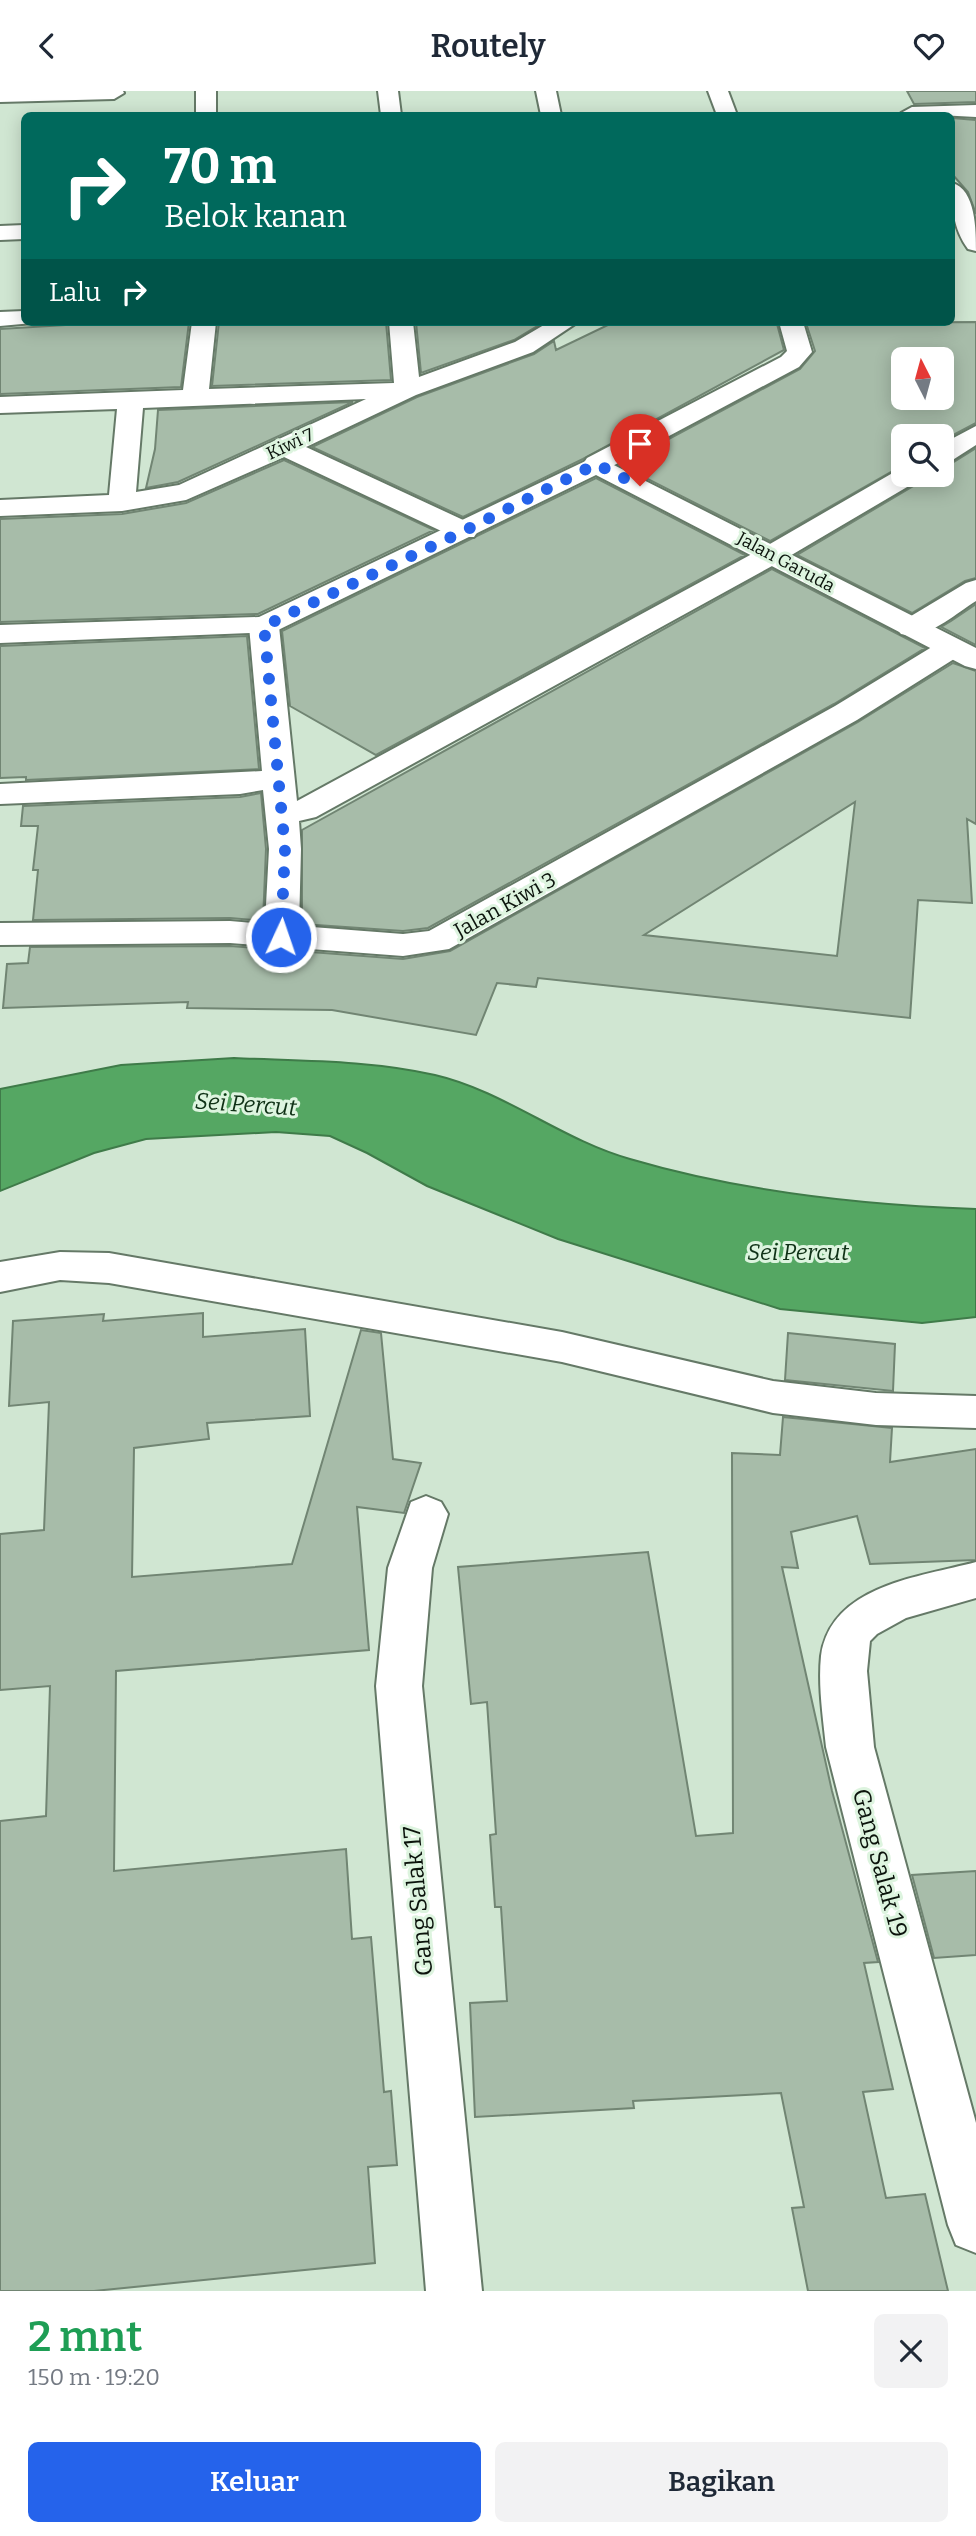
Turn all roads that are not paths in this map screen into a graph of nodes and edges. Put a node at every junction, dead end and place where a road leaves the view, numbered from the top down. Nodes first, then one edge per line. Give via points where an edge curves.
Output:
1 (206, 91) edge
2 (388, 91) edge
3 (546, 91) edge
4 (718, 91) edge
5 (902, 91) edge
6 (114, 93) dead end
7 (0, 96) edge
8 (976, 111) edge
9 (206, 112) edge
10 (391, 112) edge
11 (550, 112) edge
12 (726, 112) edge
13 (912, 112) edge
14 (955, 112) edge
15 (955, 181) edge
16 (976, 181) edge
17 (955, 197) edge
18 (21, 232) edge
19 (0, 233) edge
20 (976, 244) edge
21 (0, 319) edge
22 (21, 319) edge
23 (204, 326) edge
24 (401, 326) edge
25 (559, 326) edge
26 (793, 326) edge
27 (407, 390) junction
28 (194, 397) junction
29 (136, 401) junction
30 (0, 405) edge
31 (976, 434) edge
32 (285, 447) junction
33 (954, 448) edge
34 (596, 464) junction
35 (891, 485) edge
36 (122, 503) junction
37 (0, 508) edge
38 (464, 531) junction
39 (773, 554) junction
40 (976, 589) edge
41 (264, 626) junction
42 (911, 628) junction
43 (0, 634) edge
44 (963, 654) edge
45 (278, 778) junction
46 (0, 794) edge
47 (281, 816) junction
48 (0, 934) edge
49 (281, 937) junction
50 (1, 1279) edge
51 (976, 1412) edge
52 (426, 1514) dead end
53 (976, 1580) edge
54 (976, 2225) edge
55 (454, 2291) edge

1 - 9 street
2 - 10 street
3 - 11 street
4 - 12 street
5 - 13 street
6 - 7 street
8 - 14 street
15 - 16 street
17 - 20 street
18 - 19 street
21 - 22 street
23 - 28 street
24 - 27 street
25 - 27 street, Kiwi 7 via 524,347
26 - 34 street via 800,352 790,362
27 - 28 street
27 - 32 street, Kiwi 7
28 - 29 street
29 - 30 street
29 - 36 street via 129,410
31 - 33 street
32 - 36 street, Kiwi 7 via 186,492
32 - 38 street
34 - 38 street
34 - 39 street, Jalan Garuda
35 - 39 street
36 - 37 street, Kiwi 7
38 - 41 street
39 - 42 street, Jalan Garuda
39 - 47 street via 305,810
40 - 42 street
41 - 43 street
41 - 45 street
42 - 44 street, Jalan Garuda
44 - 49 street, Jalan Kiwi 3 via 846,713 447,937 418,945
45 - 46 street via 240,784
45 - 47 street
47 - 49 street via 285,849
48 - 49 street, Jalan Kiwi 3 via 217,932
50 - 51 street via 60,1266 109,1268 562,1347 773,1397 876,1409
52 - 55 street, Gang Salak 17 via 410,1568 399,1686
53 - 54 street, Gang Salak 19 via 874,1612 858,1622 850,1632 845,1678 852,1758

